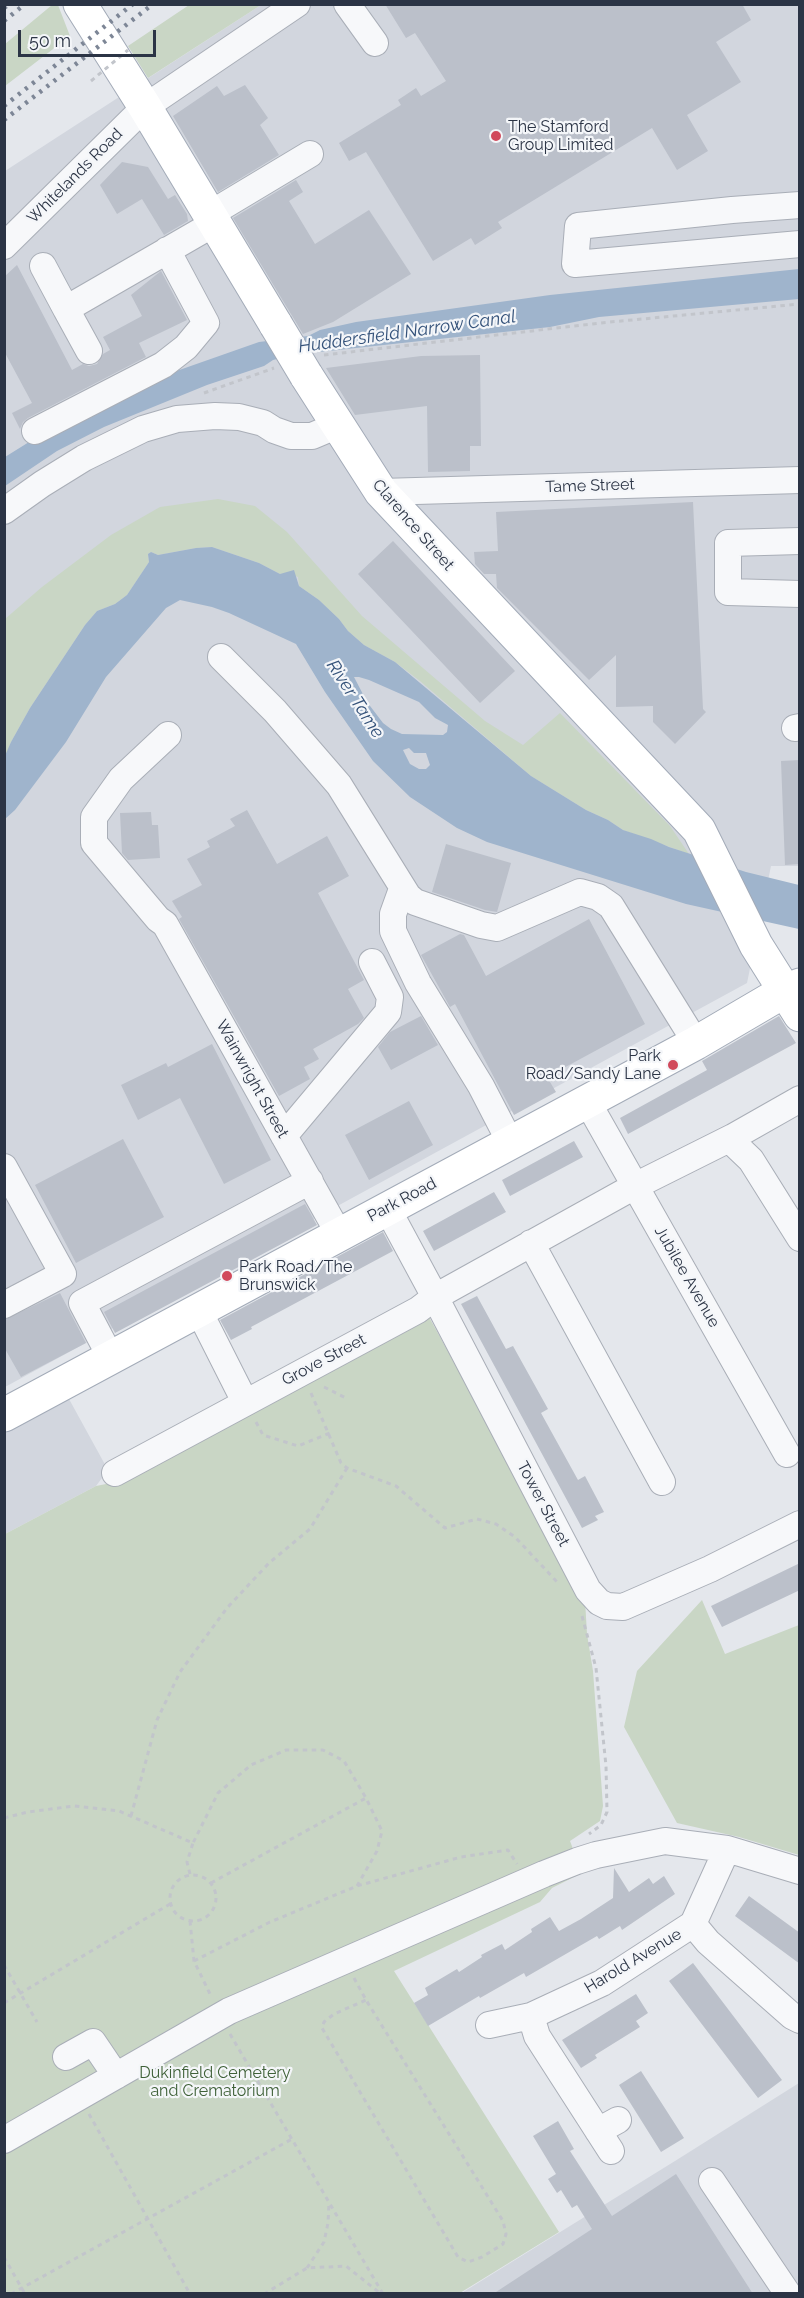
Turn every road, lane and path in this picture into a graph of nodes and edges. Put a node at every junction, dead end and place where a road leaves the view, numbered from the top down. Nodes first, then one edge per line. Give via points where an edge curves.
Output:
1 (80, 4) edge
2 (297, 4) edge
3 (347, 4) edge
4 (375, 43) dead end
5 (128, 50) dead end
6 (91, 81) dead end
7 (146, 107) junction
8 (310, 154) dead end
9 (800, 205) edge
10 (212, 219) junction
11 (800, 244) edge
12 (4, 246) edge
13 (168, 250) junction
14 (43, 266) dead end
15 (800, 304) edge
16 (66, 309) junction
17 (89, 351) dead end
18 (312, 365) junction
19 (274, 368) dead end
20 (203, 394) dead end
21 (338, 425) junction
22 (35, 431) dead end
23 (800, 480) edge
24 (381, 492) junction
25 (4, 511) edge
26 (800, 541) edge
27 (800, 594) edge
28 (221, 657) dead end
29 (168, 735) dead end
30 (402, 889) junction
31 (372, 962) dead end
32 (794, 997) edge
33 (696, 1043) junction
34 (800, 1099) edge
35 (586, 1101) junction
36 (284, 1136) junction
37 (729, 1139) junction
38 (510, 1142) junction
39 (4, 1167) edge
40 (310, 1181) junction
41 (635, 1186) junction
42 (387, 1208) junction
43 (339, 1234) junction
44 (800, 1238) edge
45 (531, 1243) junction
46 (435, 1297) junction
47 (4, 1305) edge
48 (199, 1311) junction
49 (111, 1358) junction
50 (322, 1385) dead end
51 (309, 1389) dead end
52 (346, 1398) dead end
53 (245, 1402) junction
54 (5, 1412) edge
55 (330, 1433) junction
56 (787, 1454) dead end
57 (347, 1468) junction
58 (115, 1473) dead end
59 (662, 1482) dead end
60 (800, 1524) edge
61 (572, 1584) junction
62 (366, 1798) junction
63 (131, 1816) junction
64 (4, 1818) edge
65 (193, 1843) junction
66 (727, 1849) junction
67 (592, 1857) junction
68 (800, 1871) edge
69 (190, 1874) junction
70 (527, 1881) junction
71 (211, 1883) junction
72 (357, 1886) junction
73 (170, 1904) junction
74 (190, 1921) junction
75 (693, 1924) junction
76 (194, 1961) junction
77 (345, 1961) junction
78 (4, 1965) edge
79 (20, 1993) junction
80 (366, 2000) junction
81 (4, 2003) edge
82 (220, 2016) junction
83 (531, 2016) junction
84 (800, 2020) edge
85 (37, 2022) dead end
86 (489, 2025) dead end
87 (66, 2057) dead end
88 (116, 2076) junction
89 (79, 2097) junction
90 (609, 2134) dead end
91 (292, 2139) junction
92 (4, 2140) edge
93 (712, 2181) dead end
94 (329, 2202) junction
95 (148, 2217) junction
96 (4, 2257) edge
97 (307, 2268) junction
98 (21, 2288) junction
99 (11, 2294) edge
100 (25, 2294) edge
101 (190, 2294) edge
102 (264, 2294) edge
103 (382, 2294) edge
104 (788, 2294) edge

1 - 7 main road, Clarence Street
2 - 7 street, Whitelands Road
3 - 4 street
5 - 6 path, bridge
7 - 10 main road, Clarence Street
7 - 12 street, Whitelands Road
8 - 10 street
9 - 11 street via 578,226 575,264
10 - 13 street
10 - 18 main road, Clarence Street, bridge via 276,325
13 - 16 street
13 - 22 street via 206,323 186,347 163,365
14 - 16 street
15 - 18 path via 600,323
16 - 17 street
18 - 21 main road, Clarence Street
19 - 20 path
21 - 24 main road, Clarence Street
21 - 25 street via 312,436 291,436 239,417 177,419 143,429 84,458
23 - 24 street, Tame Street
24 - 32 main road, Clarence Street via 699,830 756,945
26 - 27 street via 728,543 728,592
28 - 30 street via 275,711 339,785
29 - 36 street, Wainwright Street via 121,779 94,818 94,843 165,924
30 - 33 street via 415,902 497,928 580,892 598,897 611,906
30 - 38 street via 393,914 393,931 418,983
31 - 36 street via 390,997 388,1012
32 - 33 main road, Park Road
33 - 35 main road, Park Road
34 - 37 street, Grove Street
35 - 38 main road, Park Road
35 - 41 street, Jubilee Avenue
36 - 40 street, Wainwright Street
37 - 41 street, Grove Street
37 - 44 street via 751,1160
38 - 42 main road, Park Road
39 - 47 street via 63,1274
40 - 43 street, Wainwright Street
40 - 49 street via 82,1303
41 - 45 street, Grove Street
41 - 56 street, Jubilee Avenue
42 - 43 main road, Park Road
42 - 46 street, Tower Street
43 - 48 main road, Park Road
45 - 46 street, Grove Street
45 - 59 street
46 - 53 street, Grove Street via 418,1311
46 - 61 street, Tower Street
48 - 49 main road, Park Road
48 - 53 street
49 - 54 main road, Park Road
50 - 52 path
51 - 55 path
53 - 55 path via 263,1435 298,1446
53 - 58 street, Grove Street
55 - 57 path via 341,1463
57 - 61 path via 396,1486 445,1528 477,1519 496,1524
57 - 63 path via 310,1529 269,1563 227,1608 180,1672 157,1720
60 - 61 street, Tower Street via 623,1607 599,1602
61 - 67 path via 596,1668 606,1766 607,1812 601,1825 581,1839
62 - 65 path via 344,1761 323,1750 286,1750 251,1765 218,1793
62 - 71 path
62 - 72 path via 382,1831 377,1851
63 - 64 path via 74,1806
63 - 65 path
65 - 69 path via 187,1862
66 - 67 street via 665,1841
66 - 68 street
66 - 75 street, Harold Avenue
67 - 70 street
69 - 71 path via 198,1874
69 - 73 path via 171,1888
70 - 72 path via 508,1850 461,1857
70 - 77 street
71 - 74 path via 217,1897 215,1905 206,1917
72 - 76 path via 270,1922
73 - 74 path via 178,1916
73 - 79 path
74 - 76 path
75 - 83 street, Harold Avenue via 609,1978
75 - 84 street via 708,1942
76 - 82 path
77 - 80 path
77 - 82 street
78 - 79 path
79 - 81 path
79 - 85 path
80 - 80 path via 503,2221 503,2244 482,2257 468,2262 458,2257 322,2028 334,2014
82 - 88 street
82 - 91 path
83 - 86 street, Harold Avenue
83 - 90 street via 537,2036
87 - 88 street via 93,2042
88 - 89 street
89 - 92 street
89 - 95 path
91 - 94 path
91 - 95 path
93 - 104 street
94 - 97 path via 324,2242
94 - 103 path
95 - 98 path
95 - 101 path
96 - 98 path
97 - 102 path
97 - 103 path via 346,2266
98 - 99 path
98 - 100 path

